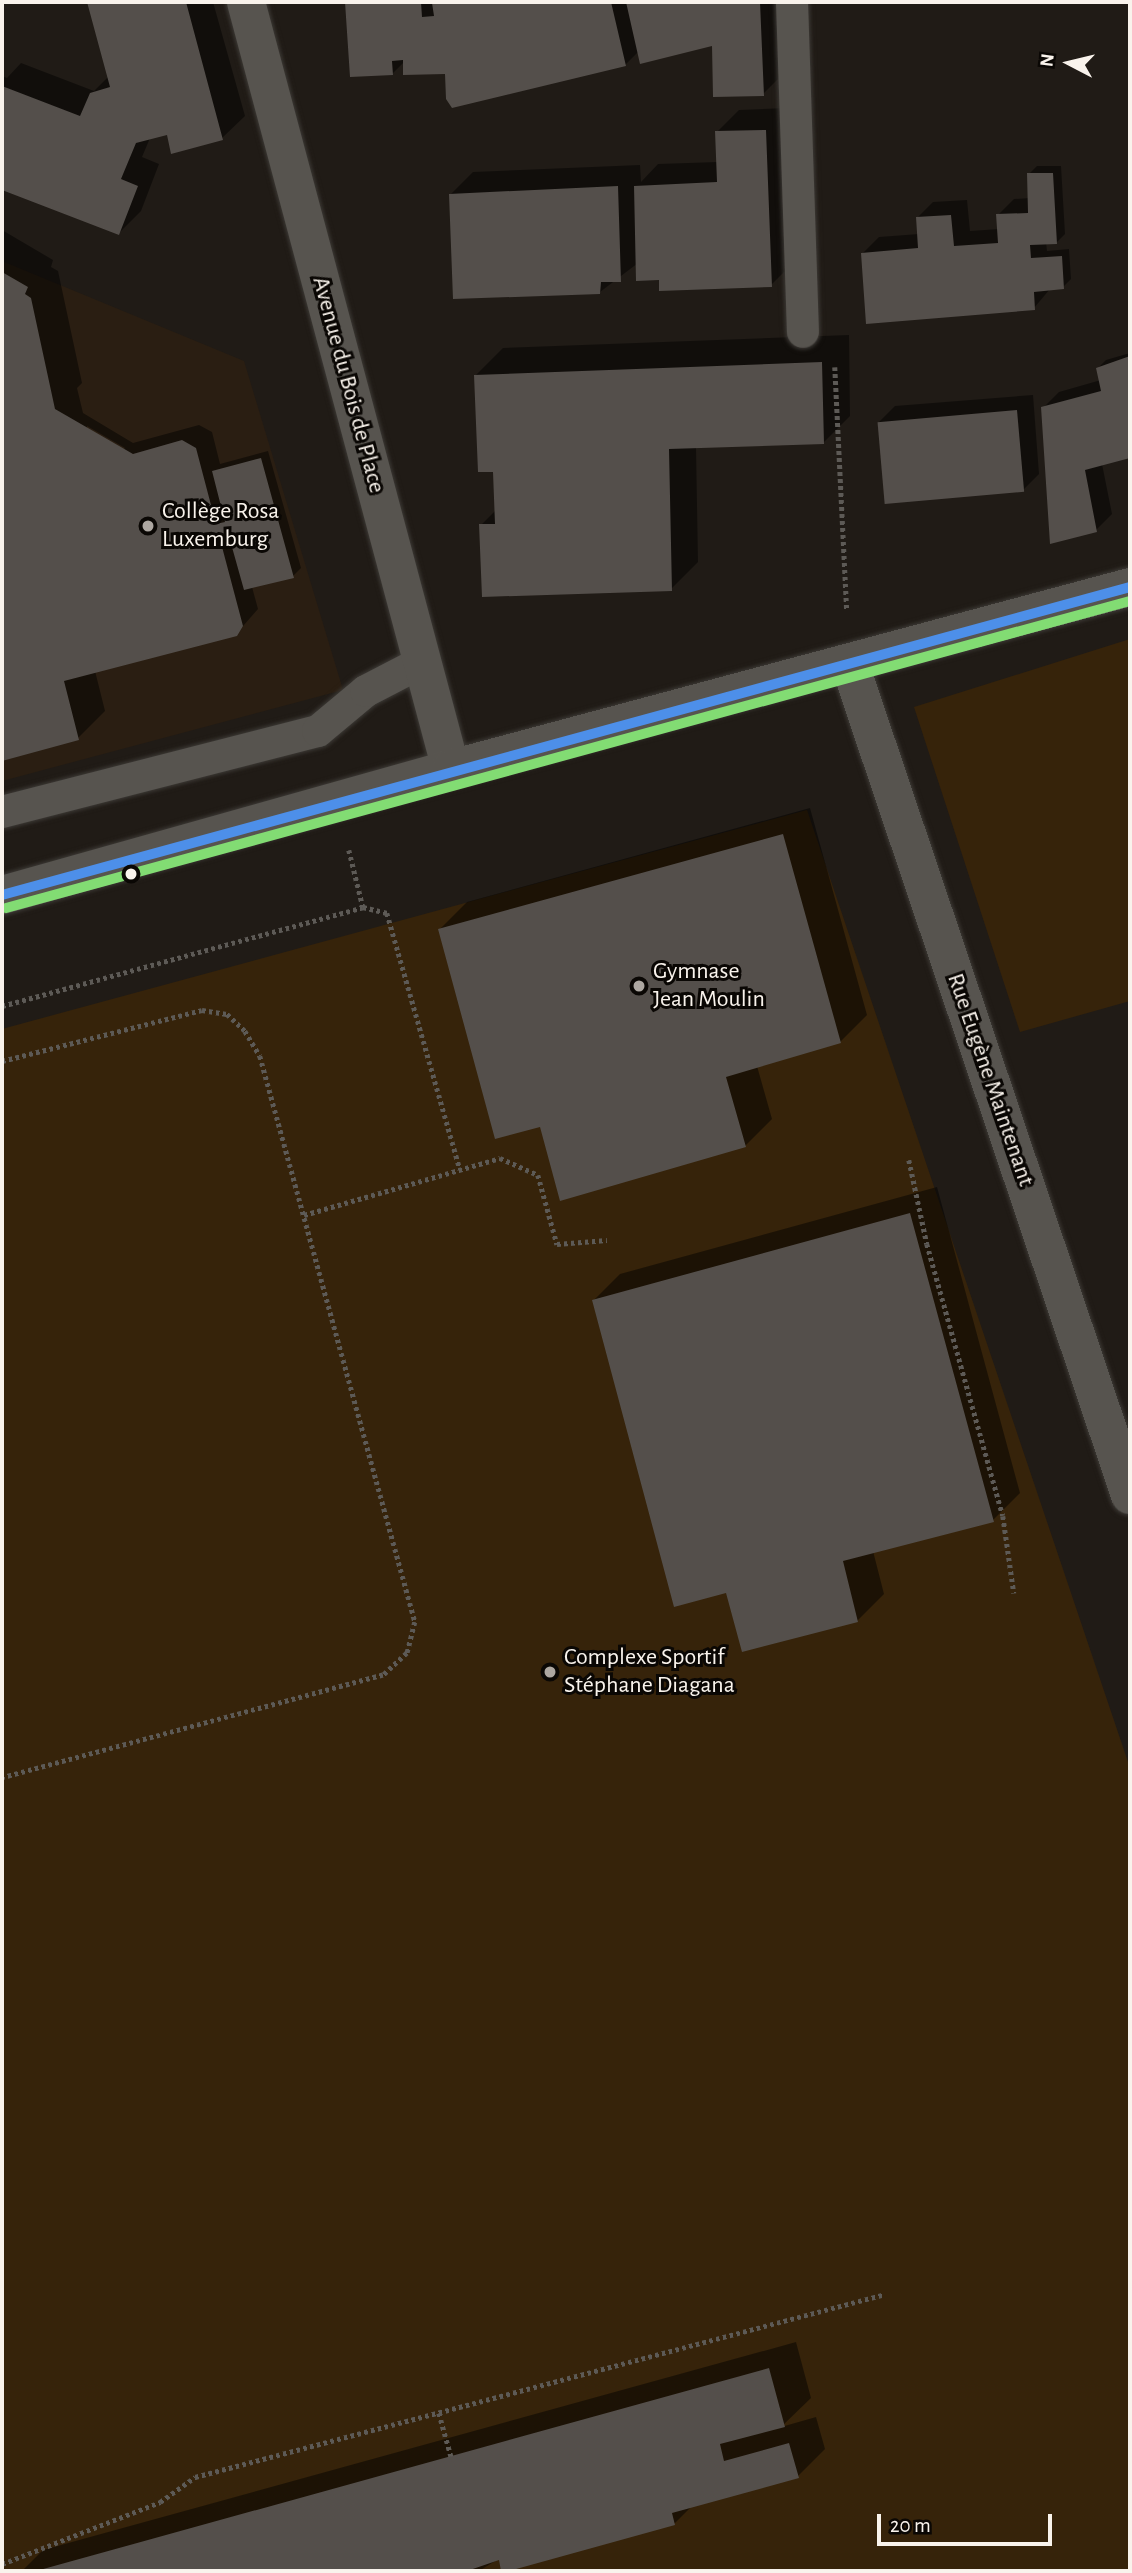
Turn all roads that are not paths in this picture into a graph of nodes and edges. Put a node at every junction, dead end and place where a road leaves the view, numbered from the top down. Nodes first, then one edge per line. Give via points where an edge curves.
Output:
1 (246, 2) edge
2 (792, 2) edge
3 (803, 332) road end
4 (1130, 587) edge
5 (422, 662) junction
6 (850, 665) junction
7 (451, 768) junction
8 (2, 812) edge
9 (2, 895) edge
10 (1121, 1439) edge
11 (1130, 1495) edge

1 - 5 street, Avenue du Bois de Place
2 - 3 lane
4 - 6 street
5 - 7 street, Avenue du Bois de Place
5 - 8 lane via 366,691 318,731
6 - 7 street
6 - 10 street, Rue Eugène Maintenant
7 - 9 street
10 - 11 street, Rue Eugène Maintenant

